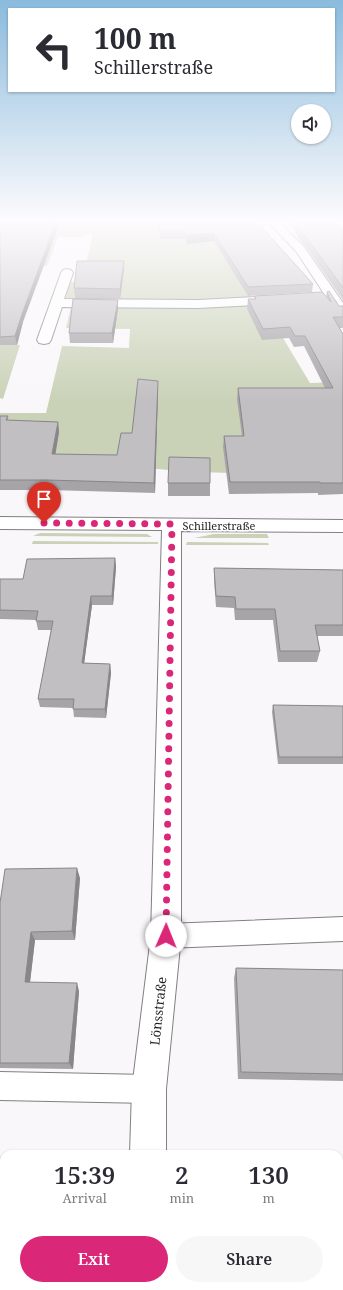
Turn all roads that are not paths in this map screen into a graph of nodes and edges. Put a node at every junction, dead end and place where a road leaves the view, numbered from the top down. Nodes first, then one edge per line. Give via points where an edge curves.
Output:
1 (64, 282) edge
2 (323, 282) edge
3 (332, 296) junction
4 (316, 297) edge
5 (292, 299) edge
6 (56, 303) junction
7 (343, 312) edge
8 (44, 340) dead end
9 (0, 523) edge
10 (172, 524) junction
11 (343, 526) edge
12 (343, 929) edge
13 (166, 936) junction
14 (0, 1086) edge
15 (149, 1089) junction
16 (148, 1150) edge

1 - 6 street
2 - 3 street
3 - 4 street
3 - 7 street
5 - 6 street via 198,304
6 - 8 street
9 - 10 street, Schillerstraße
10 - 11 street, Schillerstraße
10 - 13 street, Lönsstraße
12 - 13 lane
13 - 15 street, Lönsstraße
14 - 15 lane
15 - 16 street, Lönsstraße

